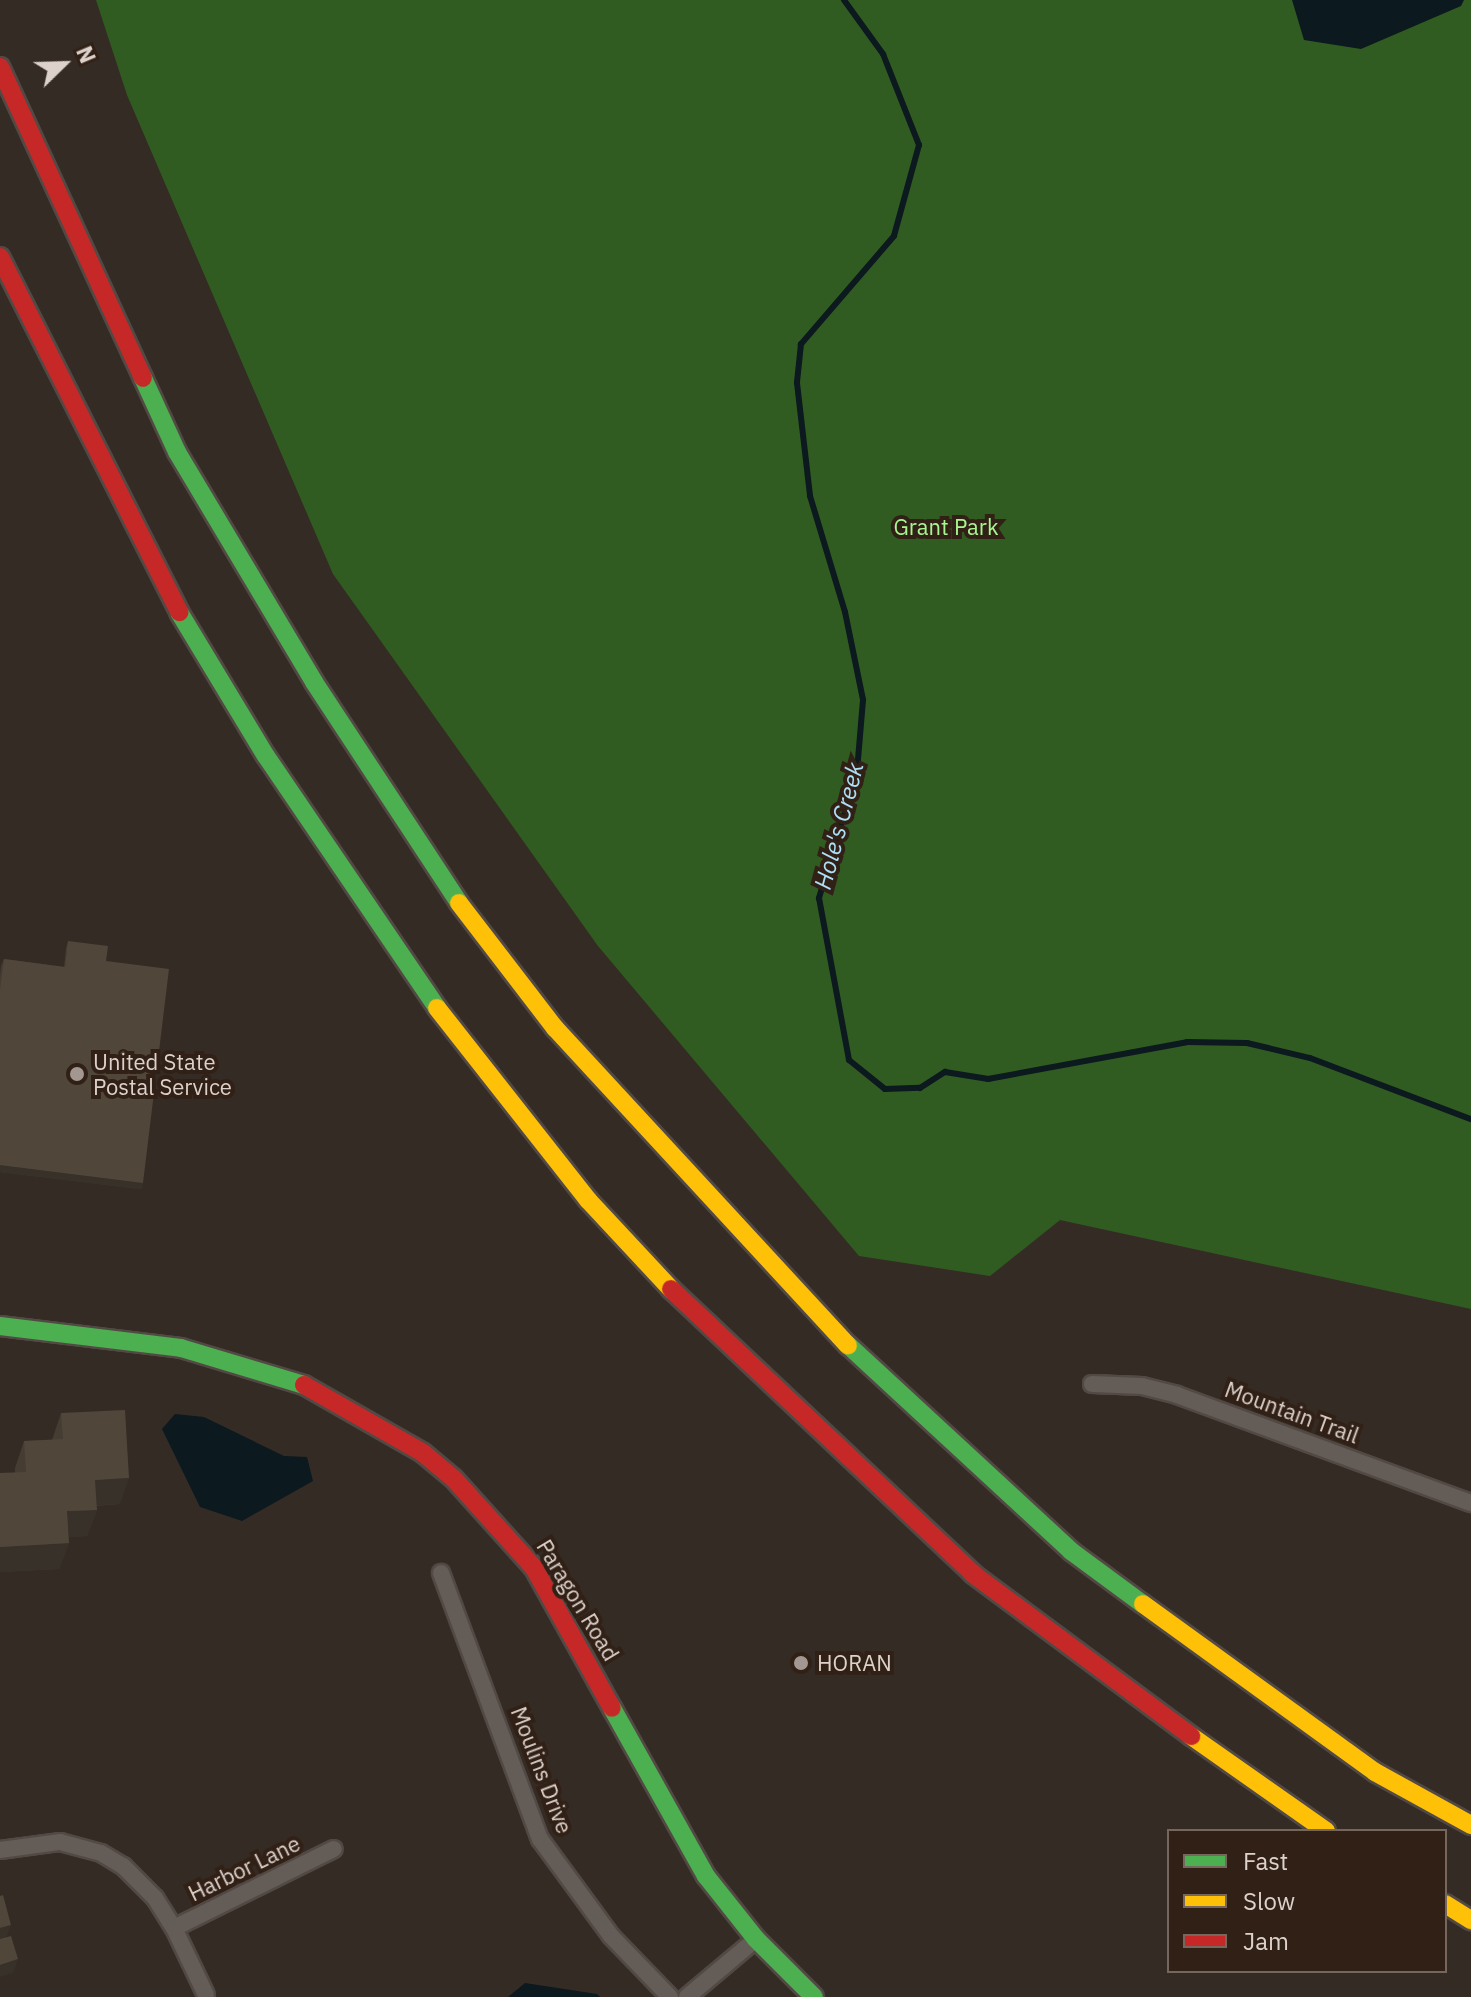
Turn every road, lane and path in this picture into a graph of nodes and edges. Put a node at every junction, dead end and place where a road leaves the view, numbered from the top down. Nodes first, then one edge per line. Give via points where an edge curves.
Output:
1 (0, 67) edge
2 (0, 257) edge
3 (0, 1326) edge
4 (1092, 1384) dead end
5 (1471, 1503) edge
6 (441, 1573) dead end
7 (1471, 1825) edge
8 (1323, 1829) edge
9 (334, 1849) dead end
10 (0, 1850) edge
11 (1447, 1905) edge
12 (1471, 1920) edge
13 (174, 1928) junction
14 (756, 1939) junction
15 (206, 1995) edge
16 (670, 1997) edge
17 (687, 1997) edge
18 (814, 1997) edge

1 - 7 main road via 177,452 314,682 465,912 555,1028 857,1355 1059,1541 1375,1772
2 - 8 main road via 158,577 266,756 467,1052 588,1200 708,1328 973,1574 1123,1689
3 - 14 main road, Paragon Road via 181,1348 252,1366 325,1395 423,1453 463,1488 534,1568 699,1863
4 - 5 street, Mountain Trail via 1142,1386 1191,1399
6 - 16 street, Moulins Drive via 540,1839 611,1936
9 - 13 street, Harbor Lane
10 - 13 street via 60,1842 101,1853 140,1881
11 - 12 main road
13 - 15 street
14 - 17 street
14 - 18 main road, Paragon Road

